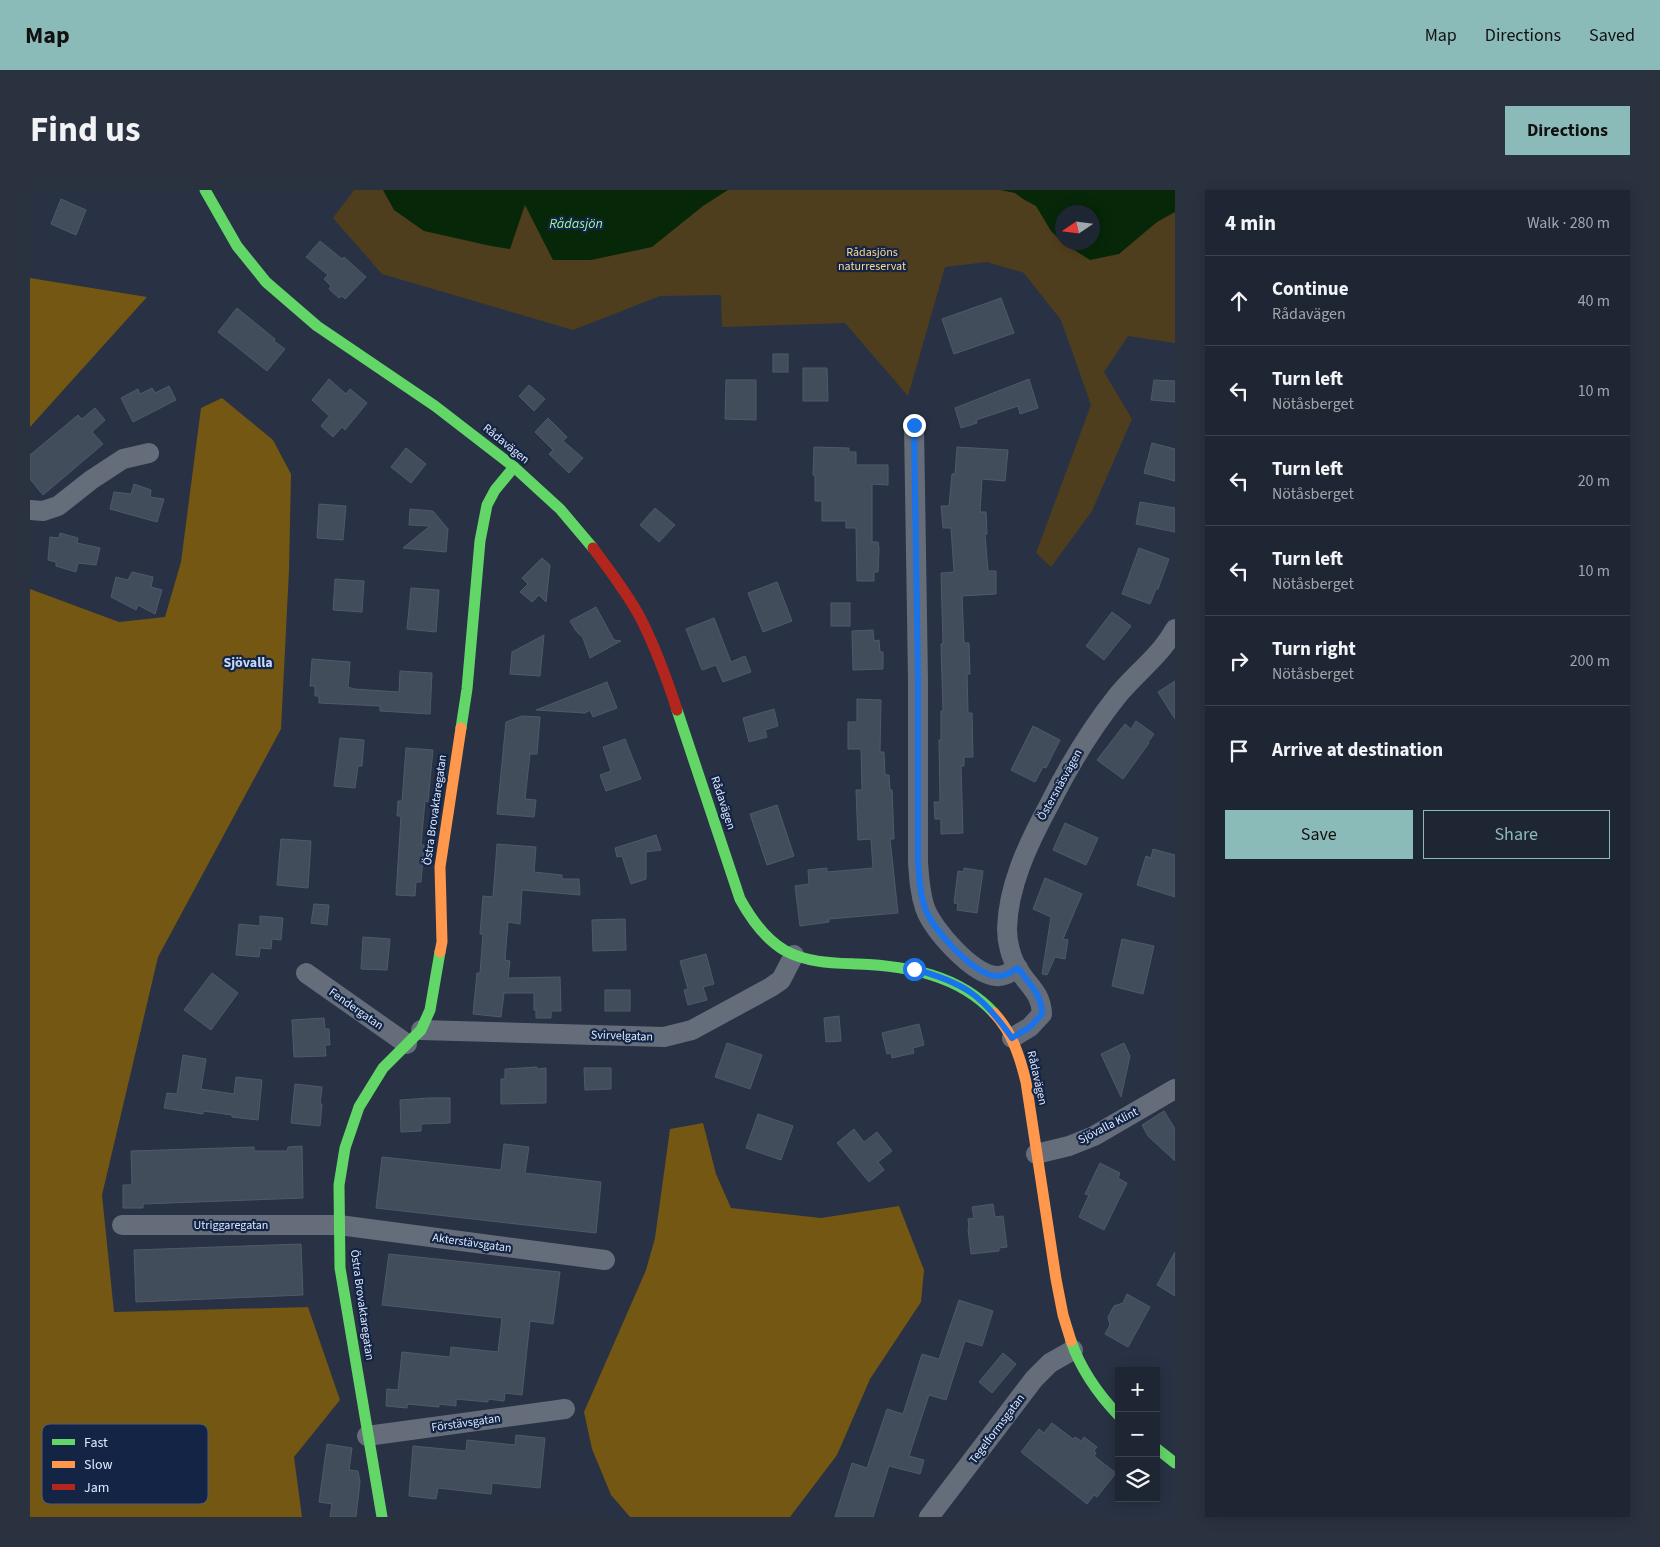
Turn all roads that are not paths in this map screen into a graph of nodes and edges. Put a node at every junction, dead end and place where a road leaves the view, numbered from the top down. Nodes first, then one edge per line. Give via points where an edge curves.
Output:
1 (205, 190) edge
2 (914, 425) dead end
3 (149, 453) dead end
4 (514, 467) junction
5 (30, 510) edge
6 (1175, 629) edge
7 (794, 955) junction
8 (1018, 968) junction
9 (306, 973) dead end
10 (421, 1030) junction
11 (1012, 1038) junction
12 (407, 1044) junction
13 (1175, 1089) edge
14 (1036, 1154) junction
15 (340, 1225) junction
16 (122, 1226) dead end
17 (605, 1260) dead end
18 (1073, 1350) junction
19 (565, 1409) dead end
20 (1115, 1412) edge
21 (367, 1436) junction
22 (1160, 1451) edge
23 (1175, 1464) edge
24 (382, 1517) edge
25 (929, 1517) edge

1 - 4 street, Rådavägen via 237,246 266,282 317,326 435,406
2 - 8 street via 918,862 921,892 934,926 946,942 971,963 997,977
3 - 5 street via 123,460 58,506 44,511
4 - 7 street, Rådavägen via 560,509 591,545 640,618 665,674 740,899 765,936
4 - 10 street, Östra Brovaktaregatan via 487,505 480,541 467,689 440,867 442,942 430,1010
6 - 8 street, Östersnäsvägen via 1162,650 1120,693 1089,734 1033,835 1011,896 1007,929 1010,949
7 - 10 street, Svirvelgatan via 785,976 771,987 680,1034 664,1037
7 - 11 street, Rådavägen via 822,961 914,969 955,982 985,1004
8 - 11 street, Östersnäsvägen via 1038,994 1042,1014 1030,1027
9 - 12 street, Fendergatan
10 - 12 street, Östra Brovaktaregatan
11 - 14 street, Rådavägen via 1028,1093
12 - 15 street, Östra Brovaktaregatan via 383,1068 359,1107 345,1148 339,1185
13 - 14 street, Sjövalla Klint via 1094,1136
14 - 18 street, Rådavägen via 1058,1296
15 - 16 street, Utriggaregatan
15 - 17 street, Akterstävsgatan
15 - 21 street, Östra Brovaktaregatan via 340,1268
18 - 20 street, Rådavägen via 1085,1375
18 - 25 street, Tegelformsgatan via 1050,1363 1034,1379
19 - 21 street, Förstävsgatan
21 - 24 street, Östra Brovaktaregatan
22 - 23 street

